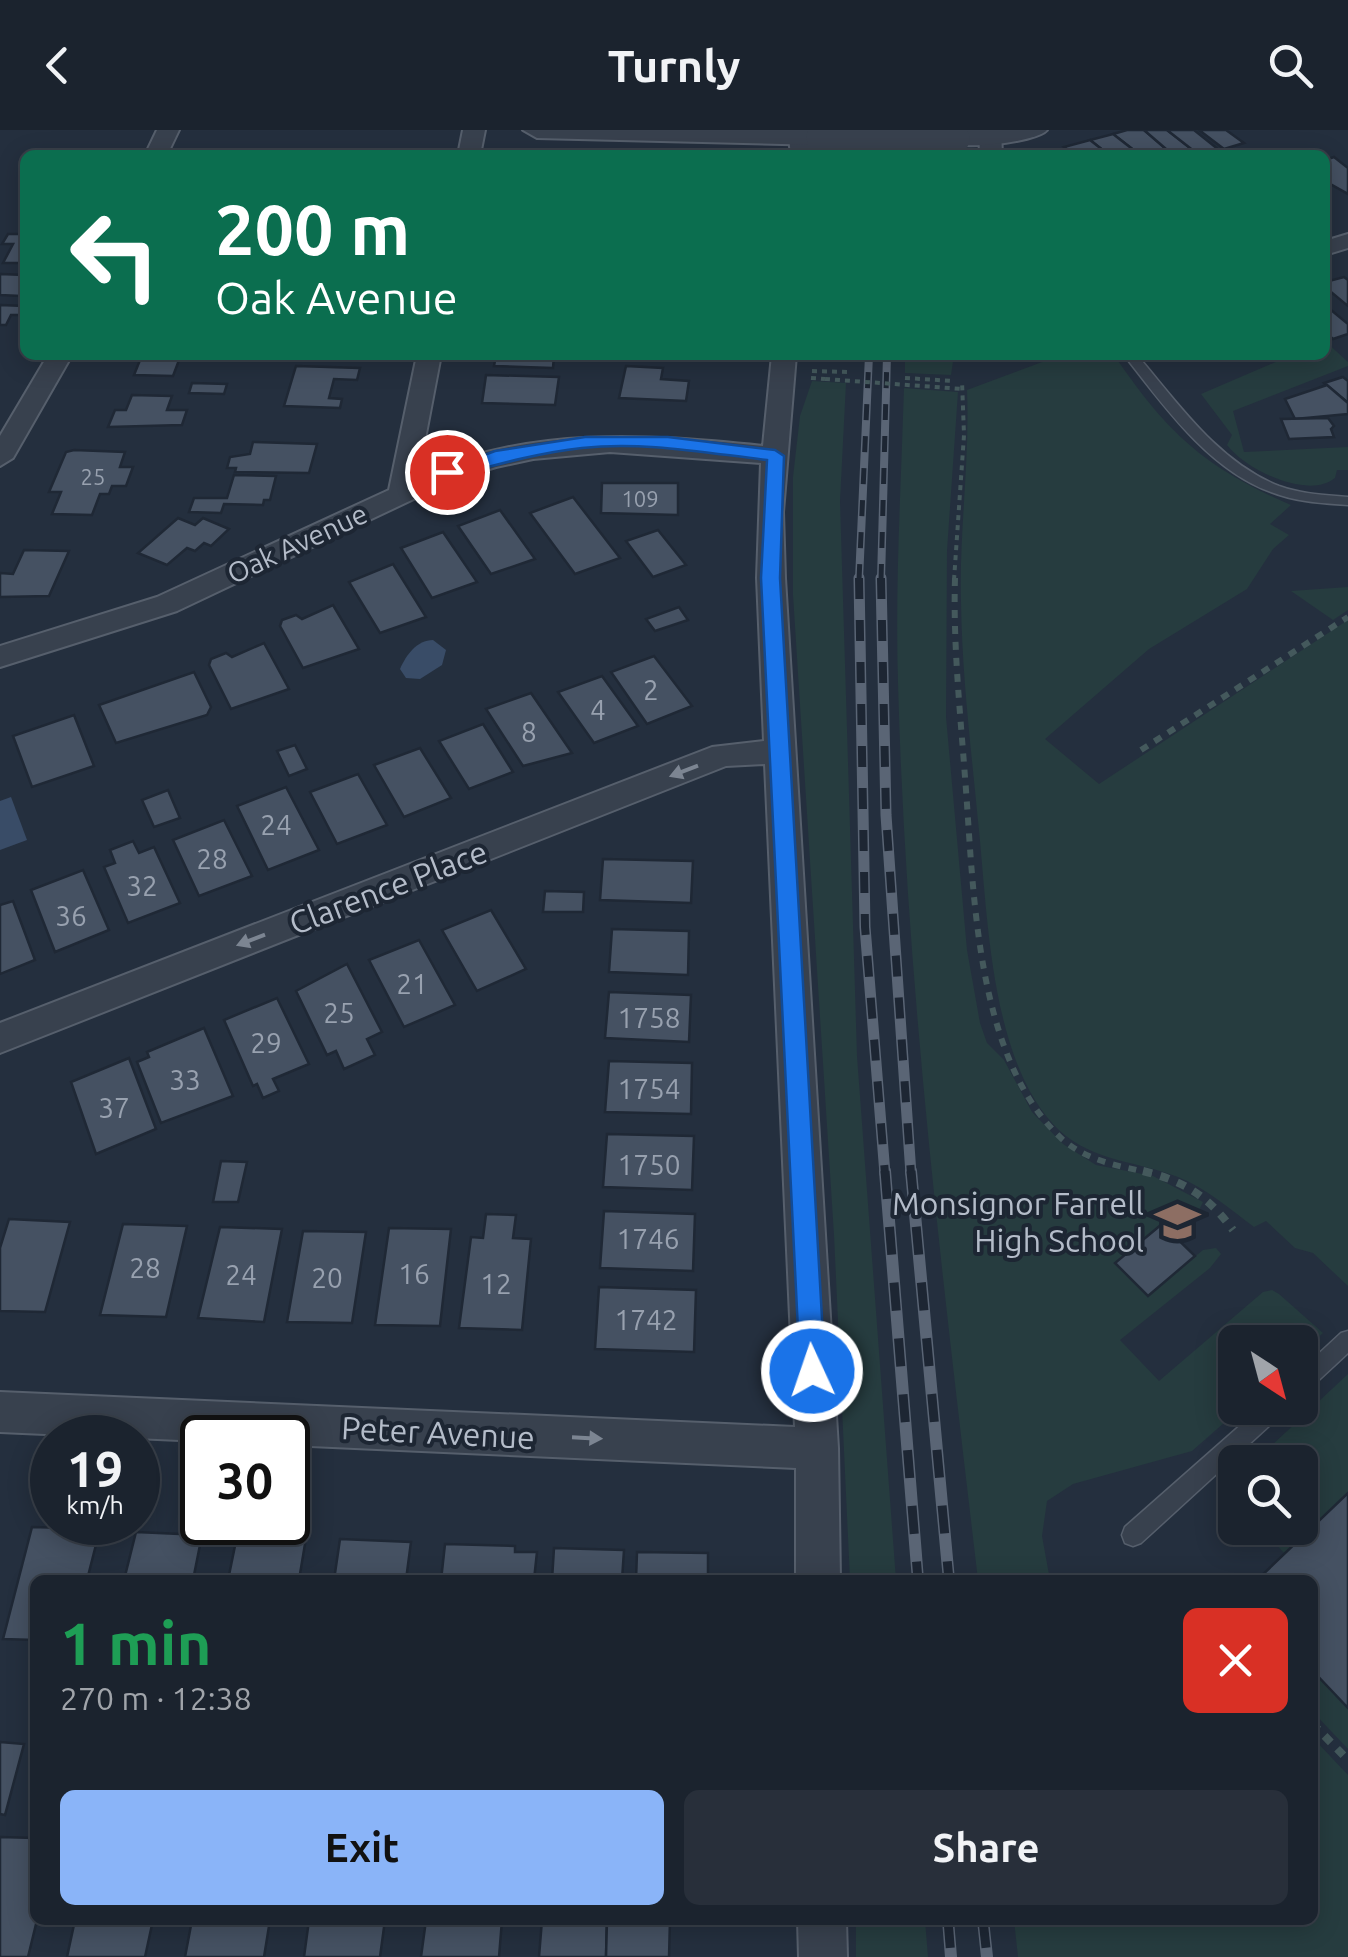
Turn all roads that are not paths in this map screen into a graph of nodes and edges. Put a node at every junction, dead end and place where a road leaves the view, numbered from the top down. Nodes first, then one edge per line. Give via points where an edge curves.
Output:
1 (537, 130) edge
2 (1033, 130) edge
3 (806, 140) edge
4 (990, 141) edge
5 (56, 360) edge
6 (428, 360) edge
7 (1134, 360) edge
8 (798, 363) edge
9 (8, 427) edge
10 (775, 456) junction
11 (0, 458) edge
12 (401, 494) junction
13 (1348, 501) edge
14 (0, 657) edge
15 (779, 752) junction
16 (0, 1038) edge
17 (1348, 1340) edge
18 (1318, 1368) edge
19 (0, 1412) edge
20 (1255, 1425) edge
21 (817, 1448) junction
22 (1133, 1535) dead end
23 (818, 1575) edge
24 (822, 1925) edge
25 (823, 1957) edge

1 - 3 street
2 - 4 street
3 - 4 street, bridge
5 - 9 street
6 - 12 street
7 - 13 lane via 1222,459 1285,492
8 - 10 street
9 - 11 street
10 - 12 street, Oak Avenue via 668,443 585,442 495,457
10 - 15 street via 770,545
12 - 14 street, Oak Avenue via 167,604
15 -> 16 street, Clarence Place via 723,755
15 - 21 street
17 - 18 lane
19 -> 21 street, Peter Avenue
20 - 22 lane
21 - 23 street
24 - 25 street

